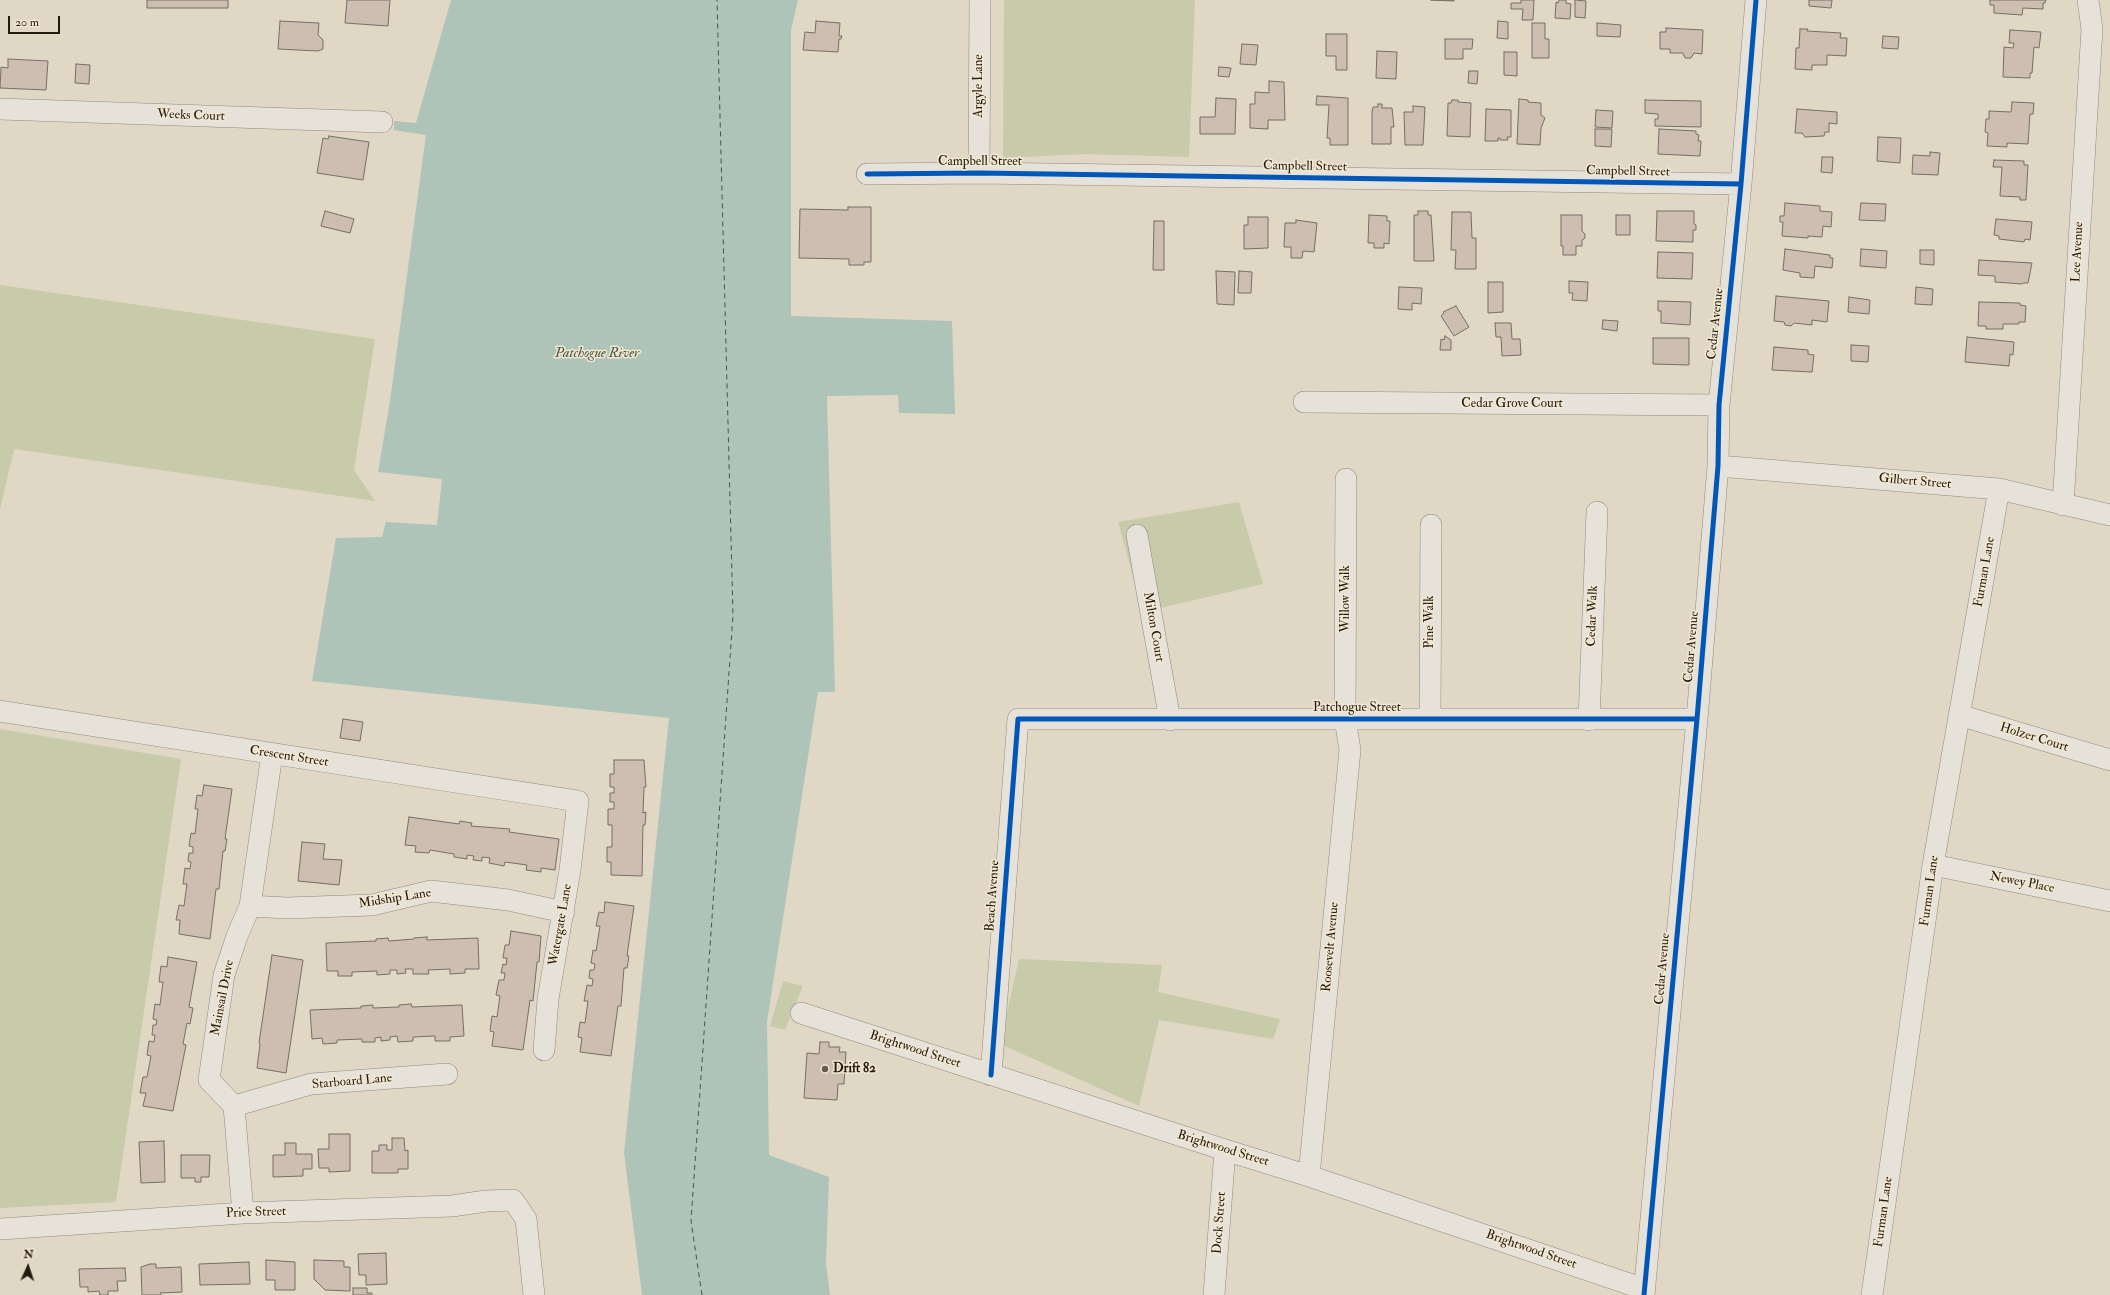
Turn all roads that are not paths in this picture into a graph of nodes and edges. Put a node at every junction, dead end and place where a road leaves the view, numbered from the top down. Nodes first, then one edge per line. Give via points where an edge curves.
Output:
1 (980, 0) edge
2 (1756, 0) edge
3 (2088, 0) edge
4 (0, 109) edge
5 (382, 122) dead end
6 (979, 173) junction
7 (868, 174) dead end
8 (1741, 184) junction
9 (1304, 402) dead end
10 (1720, 405) junction
11 (1718, 466) junction
12 (1346, 479) dead end
13 (1999, 489) junction
14 (2063, 505) junction
15 (1598, 512) dead end
16 (2110, 514) edge
17 (1431, 525) dead end
18 (1137, 535) dead end
19 (0, 711) edge
20 (1959, 715) junction
21 (1018, 719) joint
22 (1345, 719) junction
23 (1430, 719) junction
24 (1697, 719) junction
25 (1170, 720) junction
26 (1589, 720) junction
27 (272, 754) junction
28 (2110, 760) edge
29 (578, 801) joint
30 (1933, 865) junction
31 (2110, 901) edge
32 (250, 906) junction
33 (564, 912) junction
34 (801, 1013) dead end
35 (544, 1050) dead end
36 (447, 1074) dead end
37 (991, 1075) junction
38 (234, 1106) junction
39 (1225, 1150) junction
40 (1309, 1176) junction
41 (243, 1212) junction
42 (0, 1229) edge
43 (1644, 1292) edge
44 (534, 1295) edge
45 (1214, 1295) edge
46 (1872, 1295) edge

1 - 6 street, Argyle Lane
2 - 8 street, Cedar Avenue
3 - 14 street, Lee Avenue via 2092,29
4 - 5 street, Weeks Court
6 - 7 street, Campbell Street
6 - 8 street, Campbell Street
8 - 10 street, Cedar Avenue
9 - 10 street, Cedar Grove Court
10 - 11 street, Cedar Avenue
11 - 13 street, Gilbert Street
11 - 24 street, Cedar Avenue
12 - 22 street, Willow Walk
13 - 14 street, Gilbert Street
13 - 20 street, Furman Lane
14 - 16 street, Gilbert Street
15 - 26 street, Cedar Walk
17 - 23 street, Pine Walk
18 - 25 street, Milton Court
19 - 27 street, Crescent Street
20 - 28 street, Holzer Court
20 - 30 street, Furman Lane
21 - 25 street, Patchogue Street
21 - 37 street, Beach Avenue
22 - 23 street, Patchogue Street
22 - 25 street, Patchogue Street
22 - 40 street, Roosevelt Avenue via 1350,750
23 - 26 street, Patchogue Street
24 - 26 street, Patchogue Street
24 - 43 street, Cedar Avenue
27 - 29 street, Crescent Street
27 - 32 street, Mainsail Drive
29 - 33 street, Watergate Lane
30 - 31 street, Newey Place
30 - 46 street, Furman Lane
32 - 33 street, Midship Lane via 287,908 372,905 431,891 508,900
32 - 38 street, Mainsail Drive via 224,975 209,1080
33 - 35 street, Watergate Lane via 548,999
34 - 37 street, Brightwood Street
36 - 38 street, Starboard Lane via 311,1084
37 - 39 street, Brightwood Street
38 - 41 street
39 - 40 street, Brightwood Street
39 - 45 street, Dock Street
40 - 43 street, Brightwood Street
41 - 42 street, Price Street
41 - 44 street, Price Street via 452,1206 513,1200 526,1219

